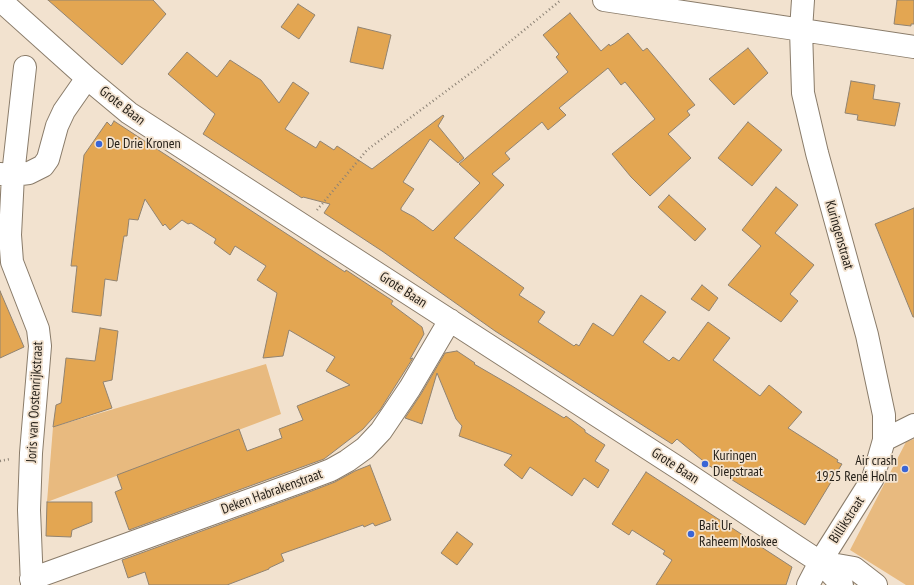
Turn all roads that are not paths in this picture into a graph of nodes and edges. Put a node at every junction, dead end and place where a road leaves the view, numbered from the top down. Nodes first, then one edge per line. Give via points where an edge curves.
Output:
1 (0, 0) edge
2 (604, 0) edge
3 (803, 0) edge
4 (801, 30) junction
5 (914, 47) edge
6 (25, 66) dead end
7 (87, 78) junction
8 (6, 175) edge
9 (450, 320) junction
10 (914, 426) edge
11 (884, 440) junction
12 (820, 562) junction
13 (31, 582) edge
14 (808, 585) edge
15 (842, 585) edge
16 (876, 585) edge

1 - 7 street, Grote Baan
2 - 4 street
3 - 4 street, Kuringenstraat
4 - 5 street
4 - 11 street, Kuringenstraat via 803,93 818,160 867,335 884,415
6 - 8 street, Joris van Oostenrijkstraat
7 - 8 street via 64,111 48,159 43,166 29,173
7 - 9 street, Grote Baan via 129,113
8 - 13 street, Joris van Oostenrijkstraat via 12,262 38,329 40,346 29,510
9 - 12 street, Grote Baan
9 - 13 street, Deken Habrakenstraat via 381,431 365,448 347,461 305,480
10 - 11 street
11 - 12 street, Billikstraat via 873,478
12 - 14 street, Billikstraat
12 - 15 street, Grote Baan
12 - 16 street, Grote Baan via 854,568

